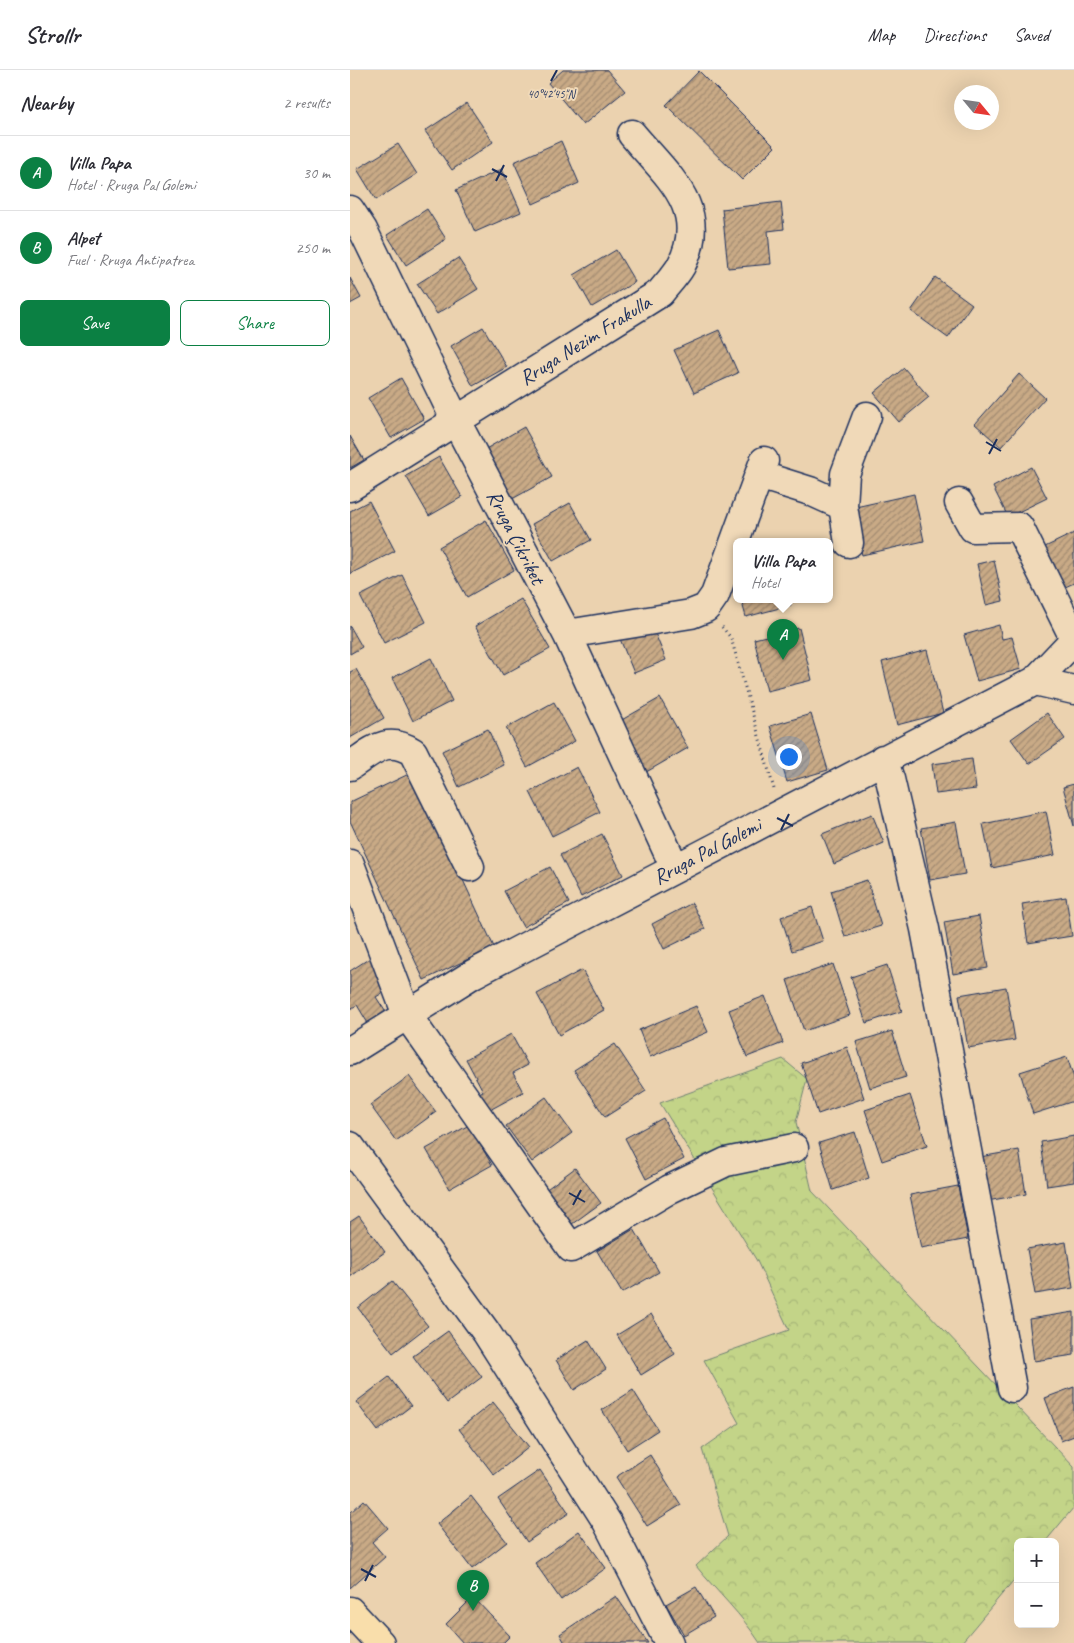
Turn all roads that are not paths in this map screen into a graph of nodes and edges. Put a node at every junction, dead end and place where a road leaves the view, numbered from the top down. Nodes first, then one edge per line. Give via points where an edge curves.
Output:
1 (632, 134) dead end
2 (350, 210) edge
3 (867, 416) dead end
4 (456, 421) junction
5 (350, 487) edge
6 (959, 503) dead end
7 (843, 506) junction
8 (736, 538) edge
9 (849, 543) dead end
10 (733, 546) edge
11 (566, 634) junction
12 (1074, 639) edge
13 (1035, 681) junction
14 (1074, 690) edge
15 (883, 759) junction
16 (350, 766) edge
17 (350, 864) edge
18 (470, 867) dead end
19 (675, 868) junction
20 (407, 1015) junction
21 (350, 1051) edge
22 (350, 1146) edge
23 (794, 1148) dead end
24 (1012, 1388) dead end
25 (350, 1611) edge
26 (380, 1643) edge
27 (669, 1643) edge

1 - 4 street, Rruga Nezim Frakulla via 679,190 692,216 692,239 681,267 660,293
2 - 4 street, Rruga Çikriket via 363,230
3 - 7 street via 844,474
4 - 5 street, Rruga Nezim Frakulla
4 - 11 street, Rruga Çikriket
6 - 12 street via 973,528 1019,527
7 - 8 street via 762,468
7 - 9 street
10 - 11 street via 715,595 706,608 692,614
11 - 19 street, Rruga Çikriket
12 - 13 street, Rruga Pal Golemi
13 - 14 street
13 - 15 street, Rruga Pal Golemi
15 - 19 street, Rruga Pal Golemi
15 - 24 street via 925,929
16 - 18 street via 385,744 401,744 413,752
17 - 20 street
19 - 20 street, Rruga Pal Golemi via 473,974
20 - 21 street, Rruga Pal Golemi
20 - 23 street via 571,1248 670,1190 726,1162
22 - 27 street via 491,1340 607,1522
25 - 26 main road

